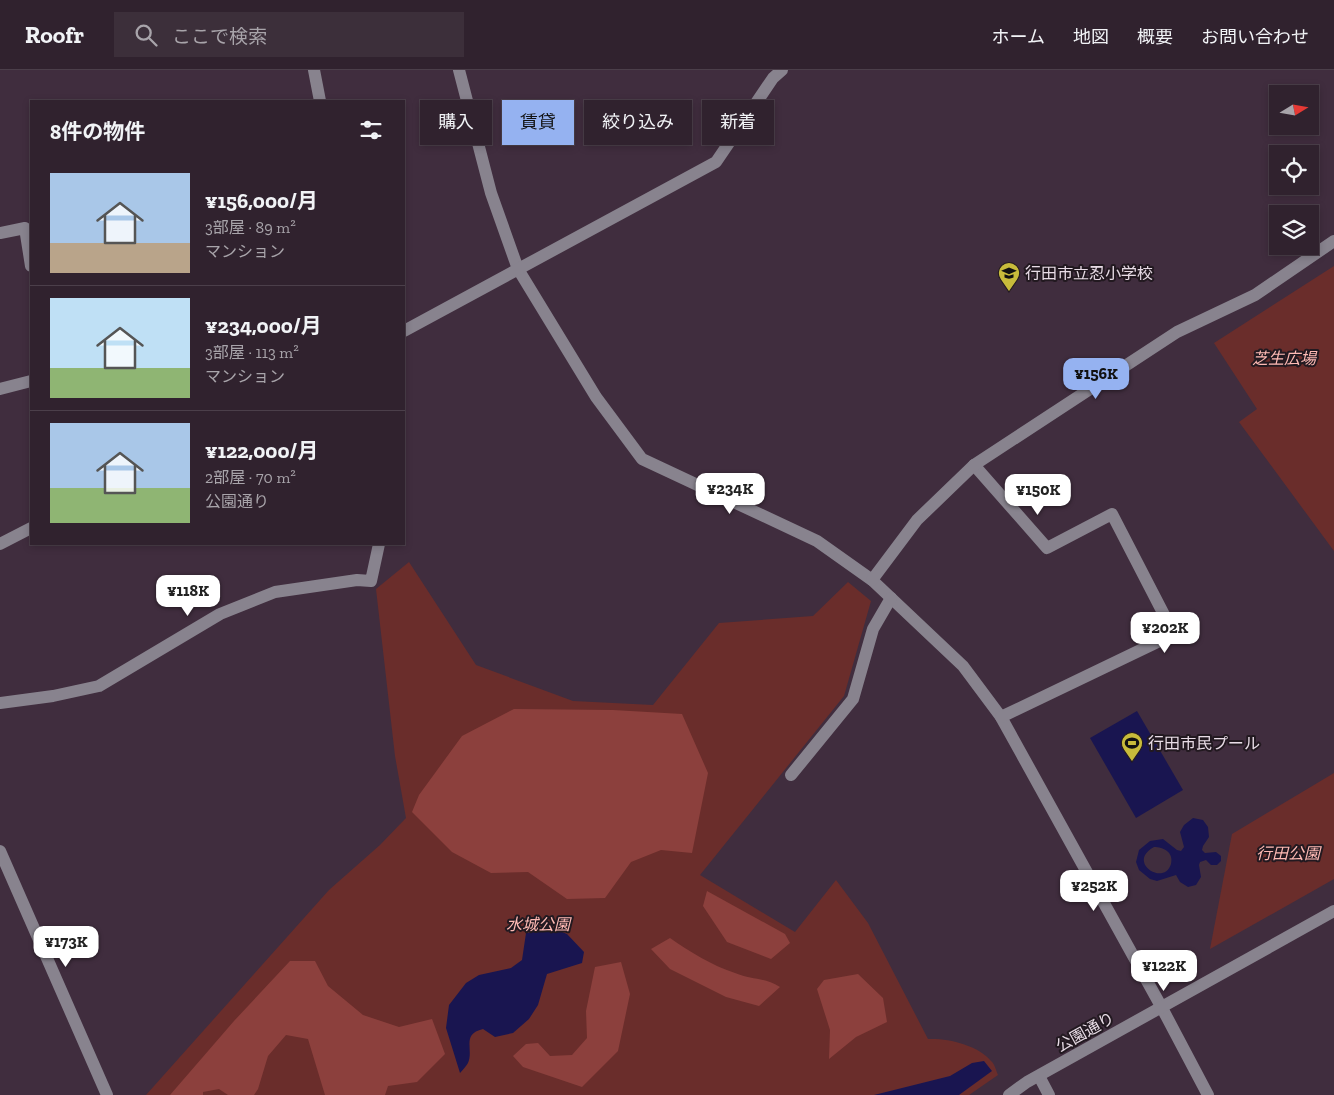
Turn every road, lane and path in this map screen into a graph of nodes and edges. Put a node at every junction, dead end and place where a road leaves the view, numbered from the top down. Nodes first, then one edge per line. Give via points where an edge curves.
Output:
1 (314, 70) edge
2 (459, 70) edge
3 (782, 70) edge
4 (320, 100) edge
5 (0, 233) edge
6 (1334, 241) edge
7 (30, 260) edge
8 (518, 268) junction
9 (405, 330) edge
10 (30, 381) edge
11 (0, 389) edge
12 (974, 465) junction
13 (30, 529) edge
14 (0, 544) edge
15 (379, 545) edge
16 (872, 580) junction
17 (891, 598) junction
18 (0, 703) edge
19 (1001, 717) junction
20 (791, 775) dead end
21 (0, 851) edge
22 (1334, 911) edge
23 (1162, 1008) junction
24 (1039, 1076) junction
25 (108, 1095) edge
26 (1009, 1095) edge
27 (1049, 1095) edge
28 (1208, 1095) edge

1 - 4 street
2 - 8 street via 491,193
3 - 8 street via 773,78 716,162
5 - 7 street via 25,228
6 - 12 street via 1255,296 1177,332
8 - 9 street
8 - 16 street via 596,397 642,459 817,541
10 - 11 street
12 - 16 street via 917,520
12 - 19 street via 1048,548 1112,514 1174,634
13 - 14 street
15 - 18 street via 371,581 357,580 275,592 220,614 99,686
16 - 17 street
17 - 19 street via 962,666
17 - 20 street via 873,629 853,699
19 - 23 street
21 - 25 street
22 - 23 street, 公園通り
23 - 24 street, 公園通り
23 - 28 street
24 - 26 street, 公園通り
24 - 27 street

